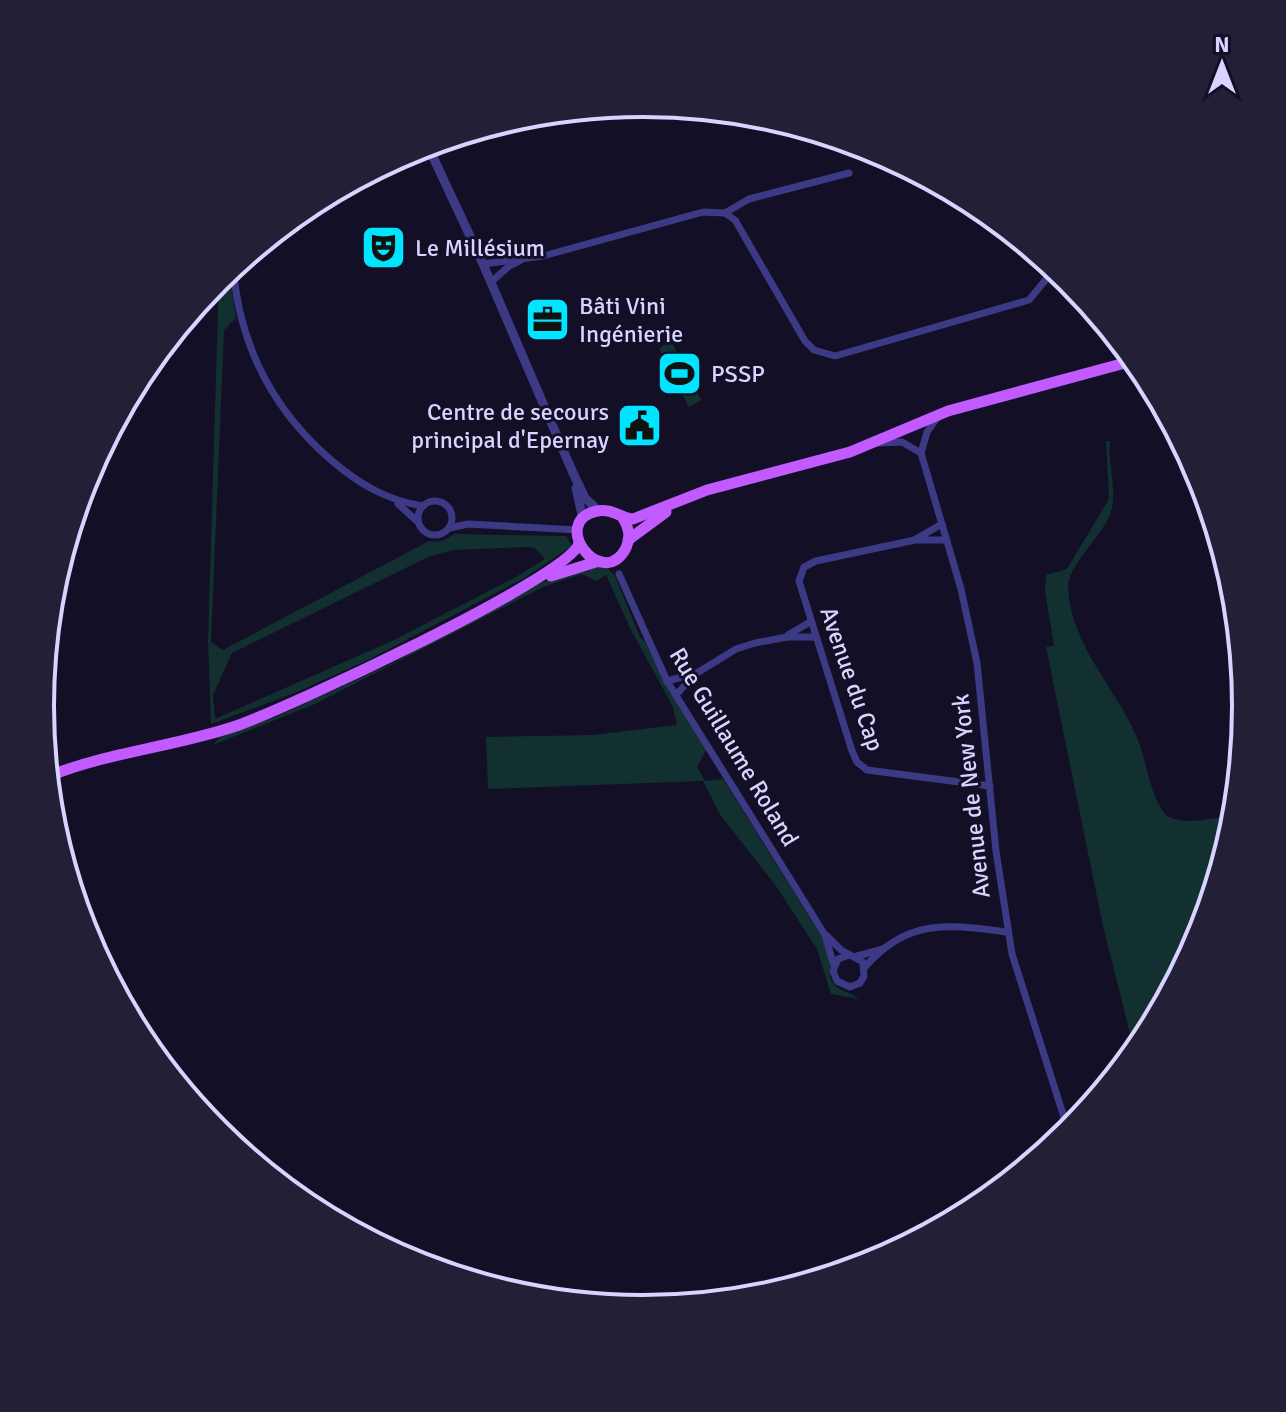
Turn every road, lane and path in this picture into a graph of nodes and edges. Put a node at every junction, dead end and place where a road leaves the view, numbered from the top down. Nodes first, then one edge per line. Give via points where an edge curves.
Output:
1 (433, 156) edge
2 (849, 173) dead end
3 (725, 213) junction
4 (523, 259) junction
5 (483, 264) junction
6 (1047, 278) edge
7 (235, 282) edge
8 (491, 282) junction
9 (1122, 364) edge
10 (941, 413) junction
11 (869, 445) junction
12 (921, 453) junction
13 (573, 473) junction
14 (397, 502) junction
15 (679, 502) junction
16 (423, 506) junction
17 (598, 510) junction
18 (450, 512) junction
19 (623, 518) junction
20 (418, 522) junction
21 (468, 524) junction
22 (581, 524) junction
23 (942, 524) junction
24 (449, 528) junction
25 (915, 540) junction
26 (947, 540) junction
27 (579, 544) junction
28 (626, 546) junction
29 (601, 561) junction
30 (619, 574) junction
31 (528, 585) junction
32 (810, 622) junction
33 (787, 637) junction
34 (815, 637) junction
35 (697, 673) junction
36 (667, 681) junction
37 (676, 695) junction
38 (58, 774) edge
39 (990, 786) junction
40 (1008, 932) junction
41 (825, 935) junction
42 (885, 948) junction
43 (852, 955) junction
44 (834, 966) junction
45 (865, 967) junction
46 (1064, 1117) edge

1 - 5 street
2 - 3 street via 749,199
3 - 4 street via 703,212
3 - 6 street via 735,220 805,341 824,354 835,356 1029,300
4 - 5 street
4 - 8 street
5 - 8 street
7 - 14 street via 245,336 273,396 339,467
8 - 13 street
9 - 10 main road
10 - 11 main road
10 - 12 street via 927,432
11 - 12 street via 902,442
11 - 15 main road
12 - 23 street, Avenue de New York
13 - 17 street via 585,498
13 - 22 street
14 - 16 street
14 - 20 street
15 - 19 main road
15 - 28 main road
16 - 18 street via 438,502
16 - 20 street
17 - 19 main road
17 - 22 main road
18 - 21 street
18 - 24 street
19 - 28 main road via 629,532
20 - 24 street via 434,535
21 - 22 street
21 - 24 street
22 - 27 main road
23 - 25 street
23 - 26 street, Avenue de New York
25 - 26 street
25 - 32 street, Avenue du Cap via 809,563 799,581
26 - 39 street, Avenue de New York via 977,663
27 - 29 main road via 585,554
27 - 31 main road
28 - 29 main road via 611,560
28 - 30 street
29 - 30 street
29 - 31 main road
30 - 36 street, Rue Guillaume Roland
31 - 38 main road via 349,677 254,719
32 - 33 street
32 - 34 street, Avenue du Cap
33 - 34 street
33 - 35 street via 736,649
34 - 39 street, Avenue du Cap via 861,767
35 - 36 street
35 - 37 street
36 - 37 street, Rue Guillaume Roland
37 - 41 street, Rue Guillaume Roland
39 - 40 street, Avenue de New York
40 - 42 street via 929,927
40 - 46 street, Avenue de New York
41 - 43 street, Rue Guillaume Roland
41 - 44 street, Rue Guillaume Roland
42 - 43 street
42 - 45 street
43 - 44 street
43 - 45 street
44 - 45 street via 837,981 850,987 862,980

